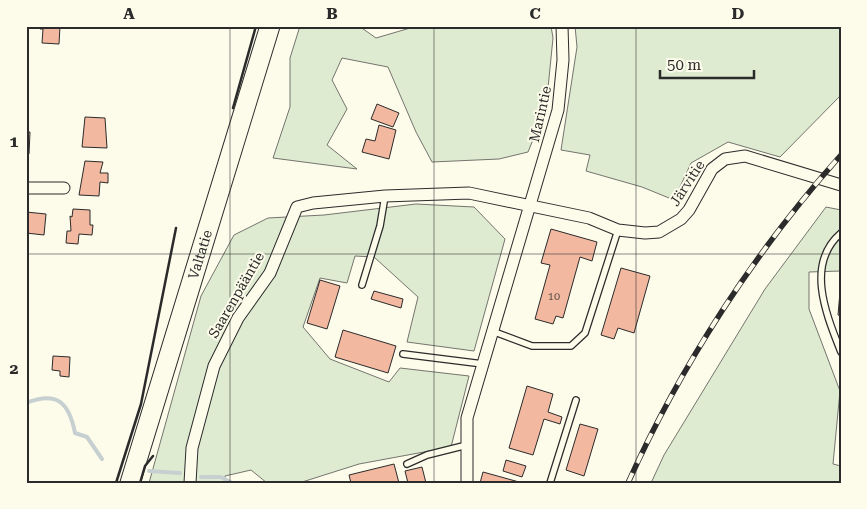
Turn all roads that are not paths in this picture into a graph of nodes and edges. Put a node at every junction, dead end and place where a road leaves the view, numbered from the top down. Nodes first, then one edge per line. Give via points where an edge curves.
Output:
1 (270, 26) edge
2 (562, 26) edge
3 (841, 185) edge
4 (26, 188) edge
5 (64, 188) dead end
6 (385, 196) junction
7 (530, 205) junction
8 (618, 230) junction
9 (841, 232) edge
10 (362, 285) dead end
11 (492, 330) junction
12 (841, 352) edge
13 (402, 354) dead end
14 (483, 364) junction
15 (576, 400) dead end
16 (467, 445) junction
17 (407, 464) dead end
18 (130, 483) edge
19 (190, 483) edge
20 (467, 483) edge
21 (550, 483) edge

1 - 18 highway, Valtatie
2 - 7 street, Marintie via 563,60 558,110
3 - 8 street, Järvitie via 745,156 734,156 712,169 689,210 671,226 658,232
4 - 5 street
6 - 7 street, Saarenpääntie via 469,193
6 - 10 lane via 380,226
6 - 19 street, Saarenpääntie via 297,207 270,273 238,318 214,366 192,448
7 - 8 street, Järvitie via 589,218
7 - 11 street, Marintie
8 - 11 lane via 585,333 571,346 532,346
9 - 12 lane via 830,242 820,272 822,293
11 - 14 street, Marintie
13 - 14 lane
14 - 16 street, Marintie via 467,418
15 - 21 lane
16 - 17 lane via 427,455
16 - 20 street, Marintie

